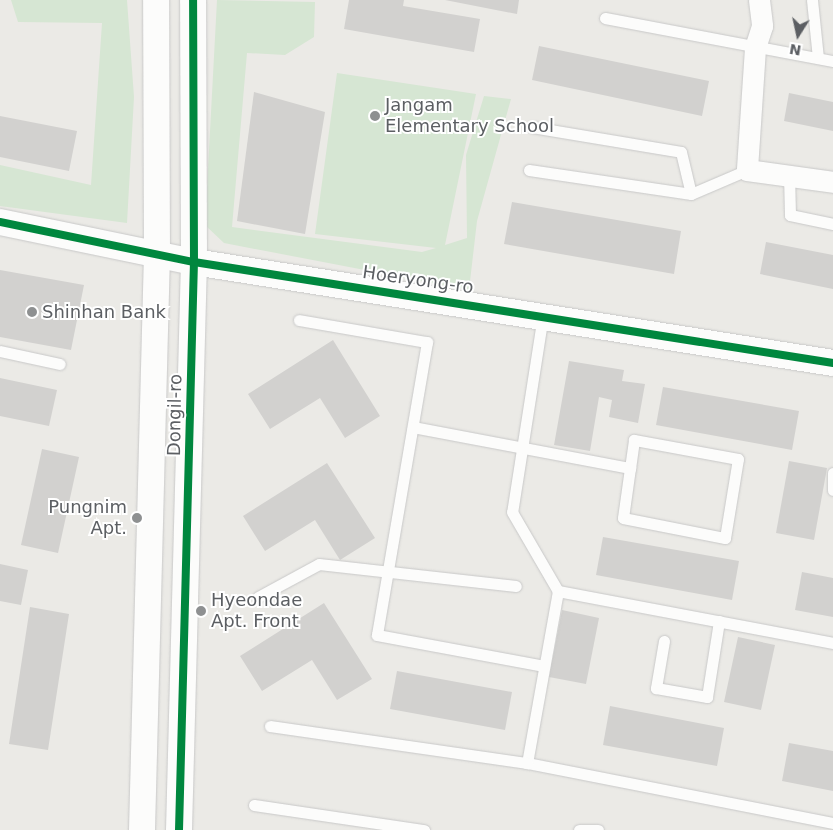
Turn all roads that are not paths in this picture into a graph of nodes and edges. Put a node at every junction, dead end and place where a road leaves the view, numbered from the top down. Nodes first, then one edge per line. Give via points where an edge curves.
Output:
1 (156, 0) edge
2 (193, 0) edge
3 (759, 0) edge
4 (812, 0) edge
5 (605, 18) dead end
6 (755, 48) junction
7 (818, 58) junction
8 (833, 60) edge
9 (532, 127) dead end
10 (529, 170) dead end
11 (747, 170) junction
12 (789, 174) junction
13 (833, 182) edge
14 (691, 194) junction
15 (0, 222) edge
16 (833, 224) edge
17 (157, 255) junction
18 (194, 262) junction
19 (543, 314) junction
20 (299, 320) dead end
21 (0, 351) edge
22 (833, 363) edge
23 (60, 364) dead end
24 (413, 426) junction
25 (522, 446) junction
26 (630, 468) junction
27 (833, 473) edge
28 (833, 490) edge
29 (388, 571) junction
30 (516, 586) dead end
31 (558, 591) junction
32 (258, 598) dead end
33 (719, 621) junction
34 (664, 641) dead end
35 (833, 643) edge
36 (544, 666) junction
37 (270, 726) dead end
38 (527, 763) junction
39 (254, 805) dead end
40 (833, 823) edge
41 (142, 830) edge
42 (179, 830) edge
43 (424, 830) edge
44 (579, 830) edge
45 (598, 830) edge

1 - 17 street, Dongil-ro
2 - 18 street, Dongil-ro
3 - 6 street via 762,26
4 - 7 lane
5 - 6 lane
6 - 7 lane
6 - 11 street
7 - 8 lane
9 - 14 lane via 681,152
10 - 14 lane
11 - 12 street
11 - 14 lane
12 - 13 street
12 - 16 lane via 790,216
15 - 17 street, Hoeryong-ro
17 - 18 street, Hoeryong-ro
17 - 41 street, Dongil-ro
18 - 19 street, Hoeryong-ro
18 - 42 street, Dongil-ro
19 - 22 street, Hoeryong-ro
19 - 25 lane
20 - 24 lane via 427,342
21 - 23 lane
24 - 25 lane
24 - 29 lane
25 - 26 lane
25 - 31 lane via 512,512
26 - 26 lane via 622,518 725,538 738,459 634,440
27 - 28 lane
29 - 30 lane
29 - 32 lane via 319,564
29 - 36 lane via 377,636
31 - 33 lane
31 - 36 lane
33 - 34 lane via 707,697 656,688
33 - 35 lane
36 - 38 lane
37 - 38 lane
38 - 40 lane
39 - 43 lane
44 - 45 lane

